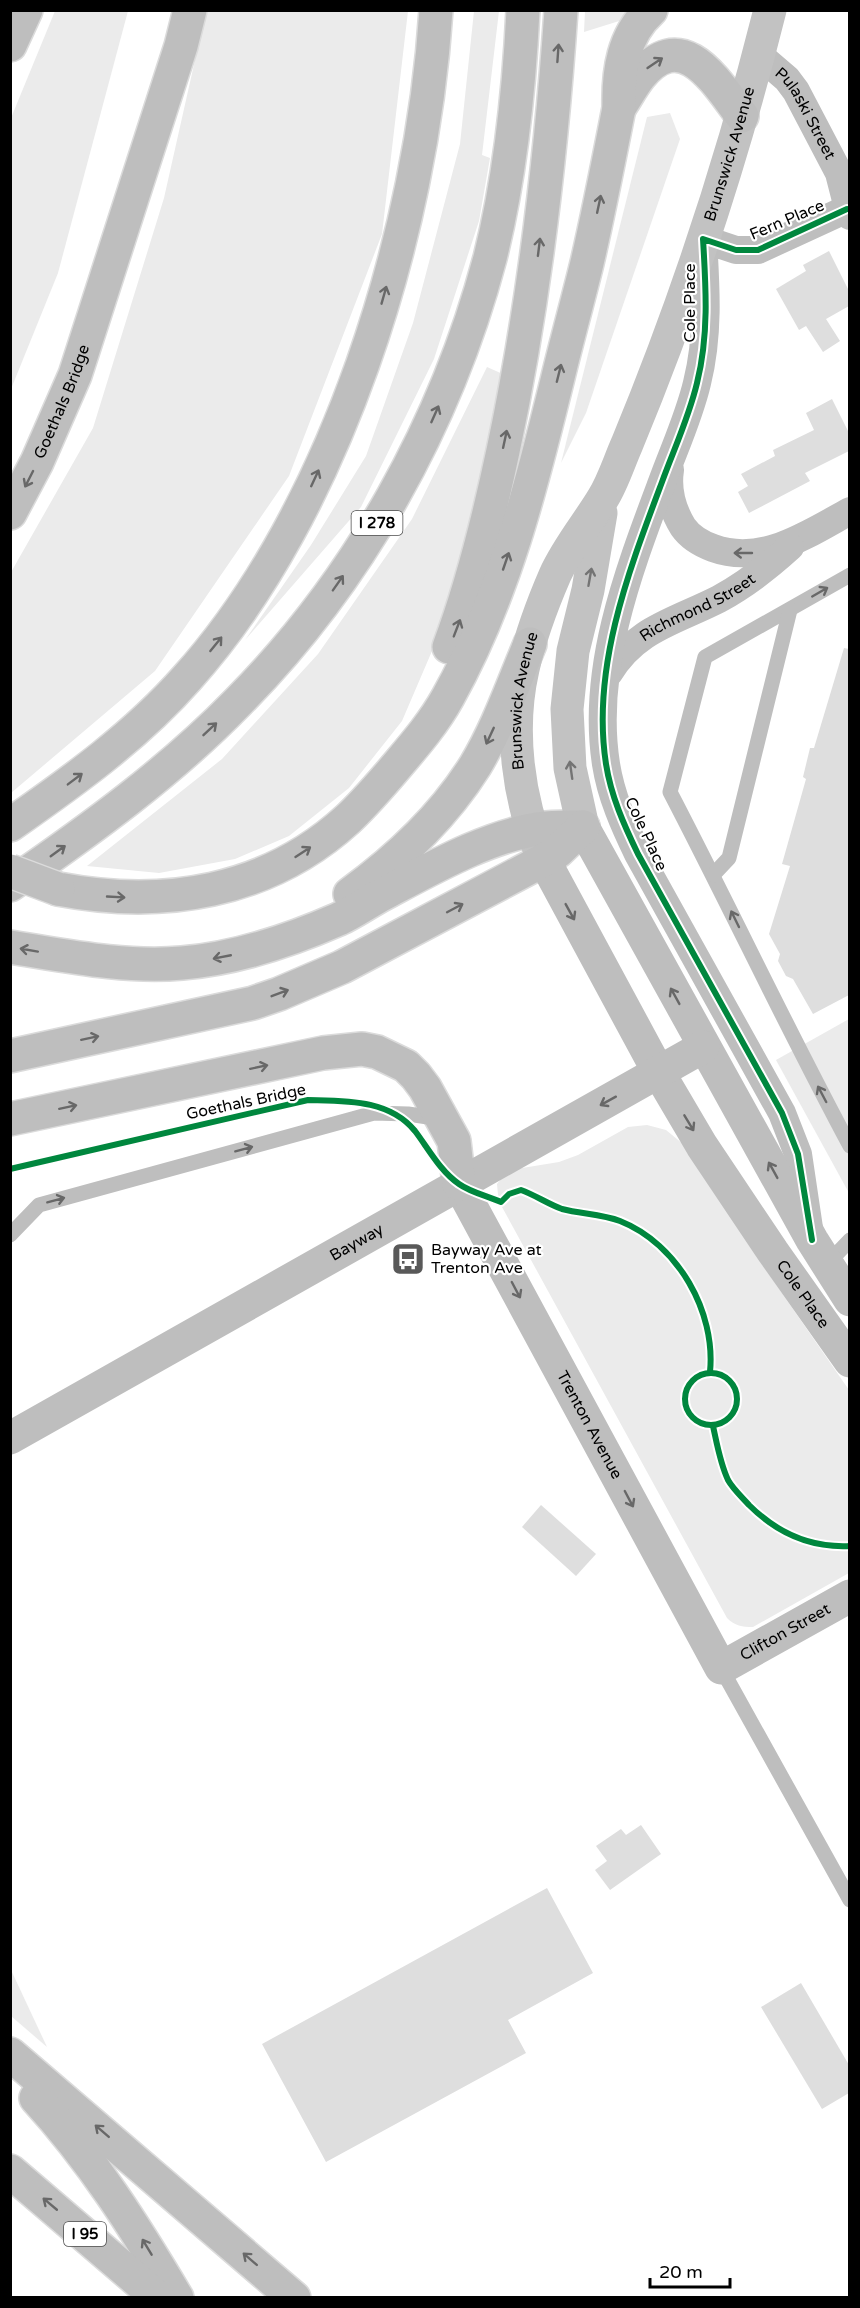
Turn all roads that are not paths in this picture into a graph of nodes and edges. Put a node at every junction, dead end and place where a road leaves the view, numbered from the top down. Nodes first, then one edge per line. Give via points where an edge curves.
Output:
1 (26, 10) edge
2 (166, 10) edge
3 (190, 10) edge
4 (436, 10) edge
5 (523, 10) edge
6 (561, 10) edge
7 (651, 10) edge
8 (770, 10) edge
9 (10, 45) edge
10 (759, 56) junction
11 (619, 108) junction
12 (742, 116) junction
13 (848, 212) edge
14 (703, 239) junction
15 (103, 288) junction
16 (673, 452) junction
17 (604, 495) junction
18 (10, 513) edge
19 (849, 514) edge
20 (799, 540) junction
21 (849, 575) edge
22 (790, 610) junction
23 (530, 644) junction
24 (606, 680) junction
25 (388, 776) junction
26 (10, 825) edge
27 (583, 827) junction
28 (531, 830) junction
29 (543, 860) junction
30 (10, 871) edge
31 (713, 875) junction
32 (10, 885) edge
33 (278, 941) junction
34 (10, 947) edge
35 (703, 1047) junction
36 (10, 1056) edge
37 (659, 1073) junction
38 (10, 1119) edge
39 (442, 1119) junction
40 (849, 1146) edge
41 (459, 1184) junction
42 (10, 1234) edge
43 (849, 1240) edge
44 (819, 1252) junction
45 (849, 1300) edge
46 (849, 1361) edge
47 (14, 1428) edge
48 (849, 1596) edge
49 (721, 1668) junction
50 (849, 1900) edge
51 (10, 2054) edge
52 (10, 2070) edge
53 (10, 2171) edge
54 (158, 2298) edge
55 (177, 2298) edge
56 (294, 2298) edge

1 - 9 main road
2 - 15 main road
3 - 15 main road
26 -> 4 main road via 111,751 186,680 246,605 296,519 344,411 394,258 422,132
32 -> 5 main road, I 278 via 142,790 237,704 326,600 394,494 435,416 490,256 512,130
25 -> 6 main road via 432,688 464,609 497,478 521,366 537,262
7 - 11 main road via 628,41 620,71
8 - 10 main road, Brunswick Avenue
10 - 12 main road, Brunswick Avenue
10 - 13 street, Pulaski Street via 796,91 839,173
11 -> 12 main road via 647,68 674,54 702,67
25 -> 11 main road via 448,697 503,570 538,461 587,261
12 - 14 main road, Brunswick Avenue
13 - 14 street, Fern Place via 758,250 736,250
14 - 16 street, Cole Place via 704,347 697,386
14 - 17 main road, Brunswick Avenue via 646,395
15 -> 18 main road, Goethals Bridge via 87,343 57,419
20 -> 16 street, Richmond Street via 740,554 696,540 686,530 669,489
16 - 24 street, Cole Place via 627,584
17 - 23 main road, Brunswick Avenue via 556,573
27 -> 17 main road, Brunswick Avenue via 570,768 567,709 573,651
19 - 20 street, Richmond Street
20 - 24 street, Richmond Street via 739,587 636,640
22 -> 21 lane
22 - 31 lane via 729,858
22 - 31 lane via 705,657 670,792
23 - 28 main road, Brunswick Avenue via 518,700 517,733
23 -> 33 main road via 476,764 437,816 368,881
24 - 44 street, Cole Place via 606,764 621,818 782,1113 798,1154
30 -> 25 main road, bridge via 58,889 108,897 163,897 212,890 242,882 294,858 347,820
27 - 28 main road
27 - 29 main road
35 -> 27 main road, Brunswick Avenue
28 - 29 main road, Brunswick Avenue
28 - 33 main road via 467,852 340,918
36 -> 29 main road via 279,994 363,956
29 -> 37 main road, Brunswick Avenue
40 -> 31 lane
33 -> 34 main road via 225,957 180,964 102,961
35 - 37 main road, Bayway
44 -> 35 main road, Cole Place
37 -> 41 main road, Bayway
37 -> 46 main road, Cole Place via 737,1200
38 -> 39 main road via 323,1053 362,1049 406,1066 425,1088
39 - 41 main road via 454,1141
42 -> 39 lane via 39,1205 374,1113
41 - 47 main road, Bayway
41 -> 49 main road, Trenton Avenue
43 - 44 lane
44 - 45 main road, Cole Place
48 - 49 main road, Clifton Street
49 - 50 lane
56 -> 51 main road
55 -> 52 main road via 140,2236 68,2133
54 -> 53 main road, I 95

